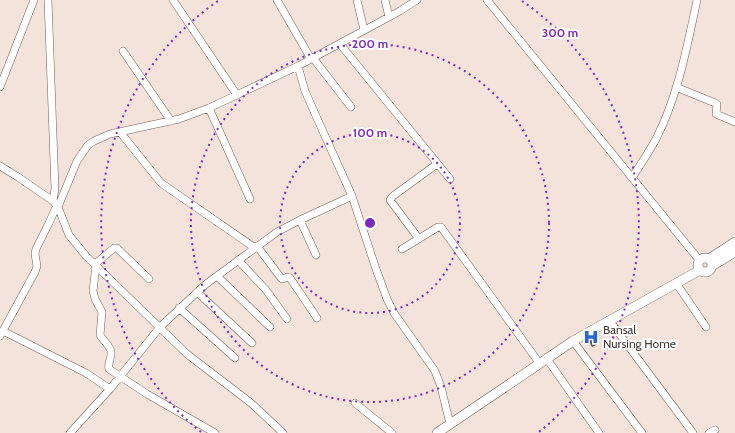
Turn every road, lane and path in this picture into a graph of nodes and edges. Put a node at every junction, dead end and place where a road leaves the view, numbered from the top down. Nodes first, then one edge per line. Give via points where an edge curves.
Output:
1 (34, 0) edge
2 (48, 0) edge
3 (173, 0) edge
4 (277, 0) edge
5 (357, 0) edge
6 (385, 0) edge
7 (416, 0) edge
8 (487, 0) edge
9 (697, 0) edge
10 (389, 17) junction
11 (364, 30) junction
12 (340, 44) junction
13 (123, 51) dead end
14 (312, 58) junction
15 (298, 66) junction
16 (2, 78) edge
17 (0, 87) edge
18 (676, 87) junction
19 (238, 95) junction
20 (209, 108) junction
21 (351, 108) dead end
22 (171, 121) junction
23 (735, 122) edge
24 (120, 132) junction
25 (437, 164) junction
26 (0, 166) edge
27 (632, 178) junction
28 (450, 179) dead end
29 (352, 196) junction
30 (250, 199) dead end
31 (56, 204) junction
32 (300, 220) junction
33 (419, 239) junction
34 (735, 242) edge
35 (256, 247) junction
36 (402, 249) dead end
37 (735, 252) edge
38 (316, 255) dead end
39 (238, 260) junction
40 (705, 264) junction
41 (96, 265) junction
42 (218, 276) junction
43 (149, 279) dead end
44 (676, 283) junction
45 (197, 292) junction
46 (179, 308) junction
47 (317, 318) dead end
48 (287, 319) dead end
49 (609, 320) junction
50 (160, 327) junction
51 (706, 327) dead end
52 (270, 328) dead end
53 (1, 333) edge
54 (573, 341) junction
55 (252, 343) dead end
56 (235, 358) dead end
57 (543, 361) junction
58 (120, 376) junction
59 (110, 389) junction
60 (355, 403) dead end
61 (450, 424) junction
62 (70, 433) edge
63 (215, 433) edge
64 (283, 433) edge
65 (392, 433) edge
66 (437, 433) edge
67 (599, 433) edge
68 (642, 433) edge
69 (693, 433) edge

1 - 16 street
2 - 31 street
3 - 19 street
4 - 14 street
5 - 11 street
6 - 10 street
7 - 10 street
8 - 27 street
9 - 18 street
10 - 11 street
11 - 12 street
12 - 14 street
12 - 25 street
13 - 22 street
14 - 15 street
14 - 21 street
15 - 19 street
15 - 29 street via 305,91
16 - 17 street
18 - 23 street via 715,102 716,114
18 - 27 street via 656,138
19 - 20 street
20 - 22 street
20 - 30 street
22 - 24 street
24 - 31 street via 88,145
24 - 35 street via 161,183
25 - 28 street
25 - 33 street via 390,200
26 - 31 street
27 - 40 street
29 - 32 street
29 - 61 street via 387,299 435,371
31 - 41 street via 69,235
31 - 53 street via 34,254 36,270
32 - 35 street
32 - 38 street
33 - 36 street
33 - 57 street via 441,227
34 - 40 main road
35 - 39 street
35 - 47 street via 282,279 290,278
37 - 40 main road
39 - 42 street
39 - 48 street via 266,290
40 - 44 main road
41 - 43 street via 117,248
41 - 50 street
41 - 58 street via 93,291 102,312 100,335 111,350 108,367 111,372
42 - 45 street
42 - 52 street
44 - 49 main road
44 - 51 street
45 - 46 street
45 - 55 street
46 - 50 street
46 - 56 street
49 - 54 main road
49 - 69 street
50 - 58 street
50 - 64 street via 187,354 251,403
53 - 59 street via 86,373
54 - 57 main road
54 - 68 street
57 - 61 main road
57 - 67 street
58 - 59 street
58 - 63 street
59 - 62 street
60 - 65 street
61 - 66 main road

